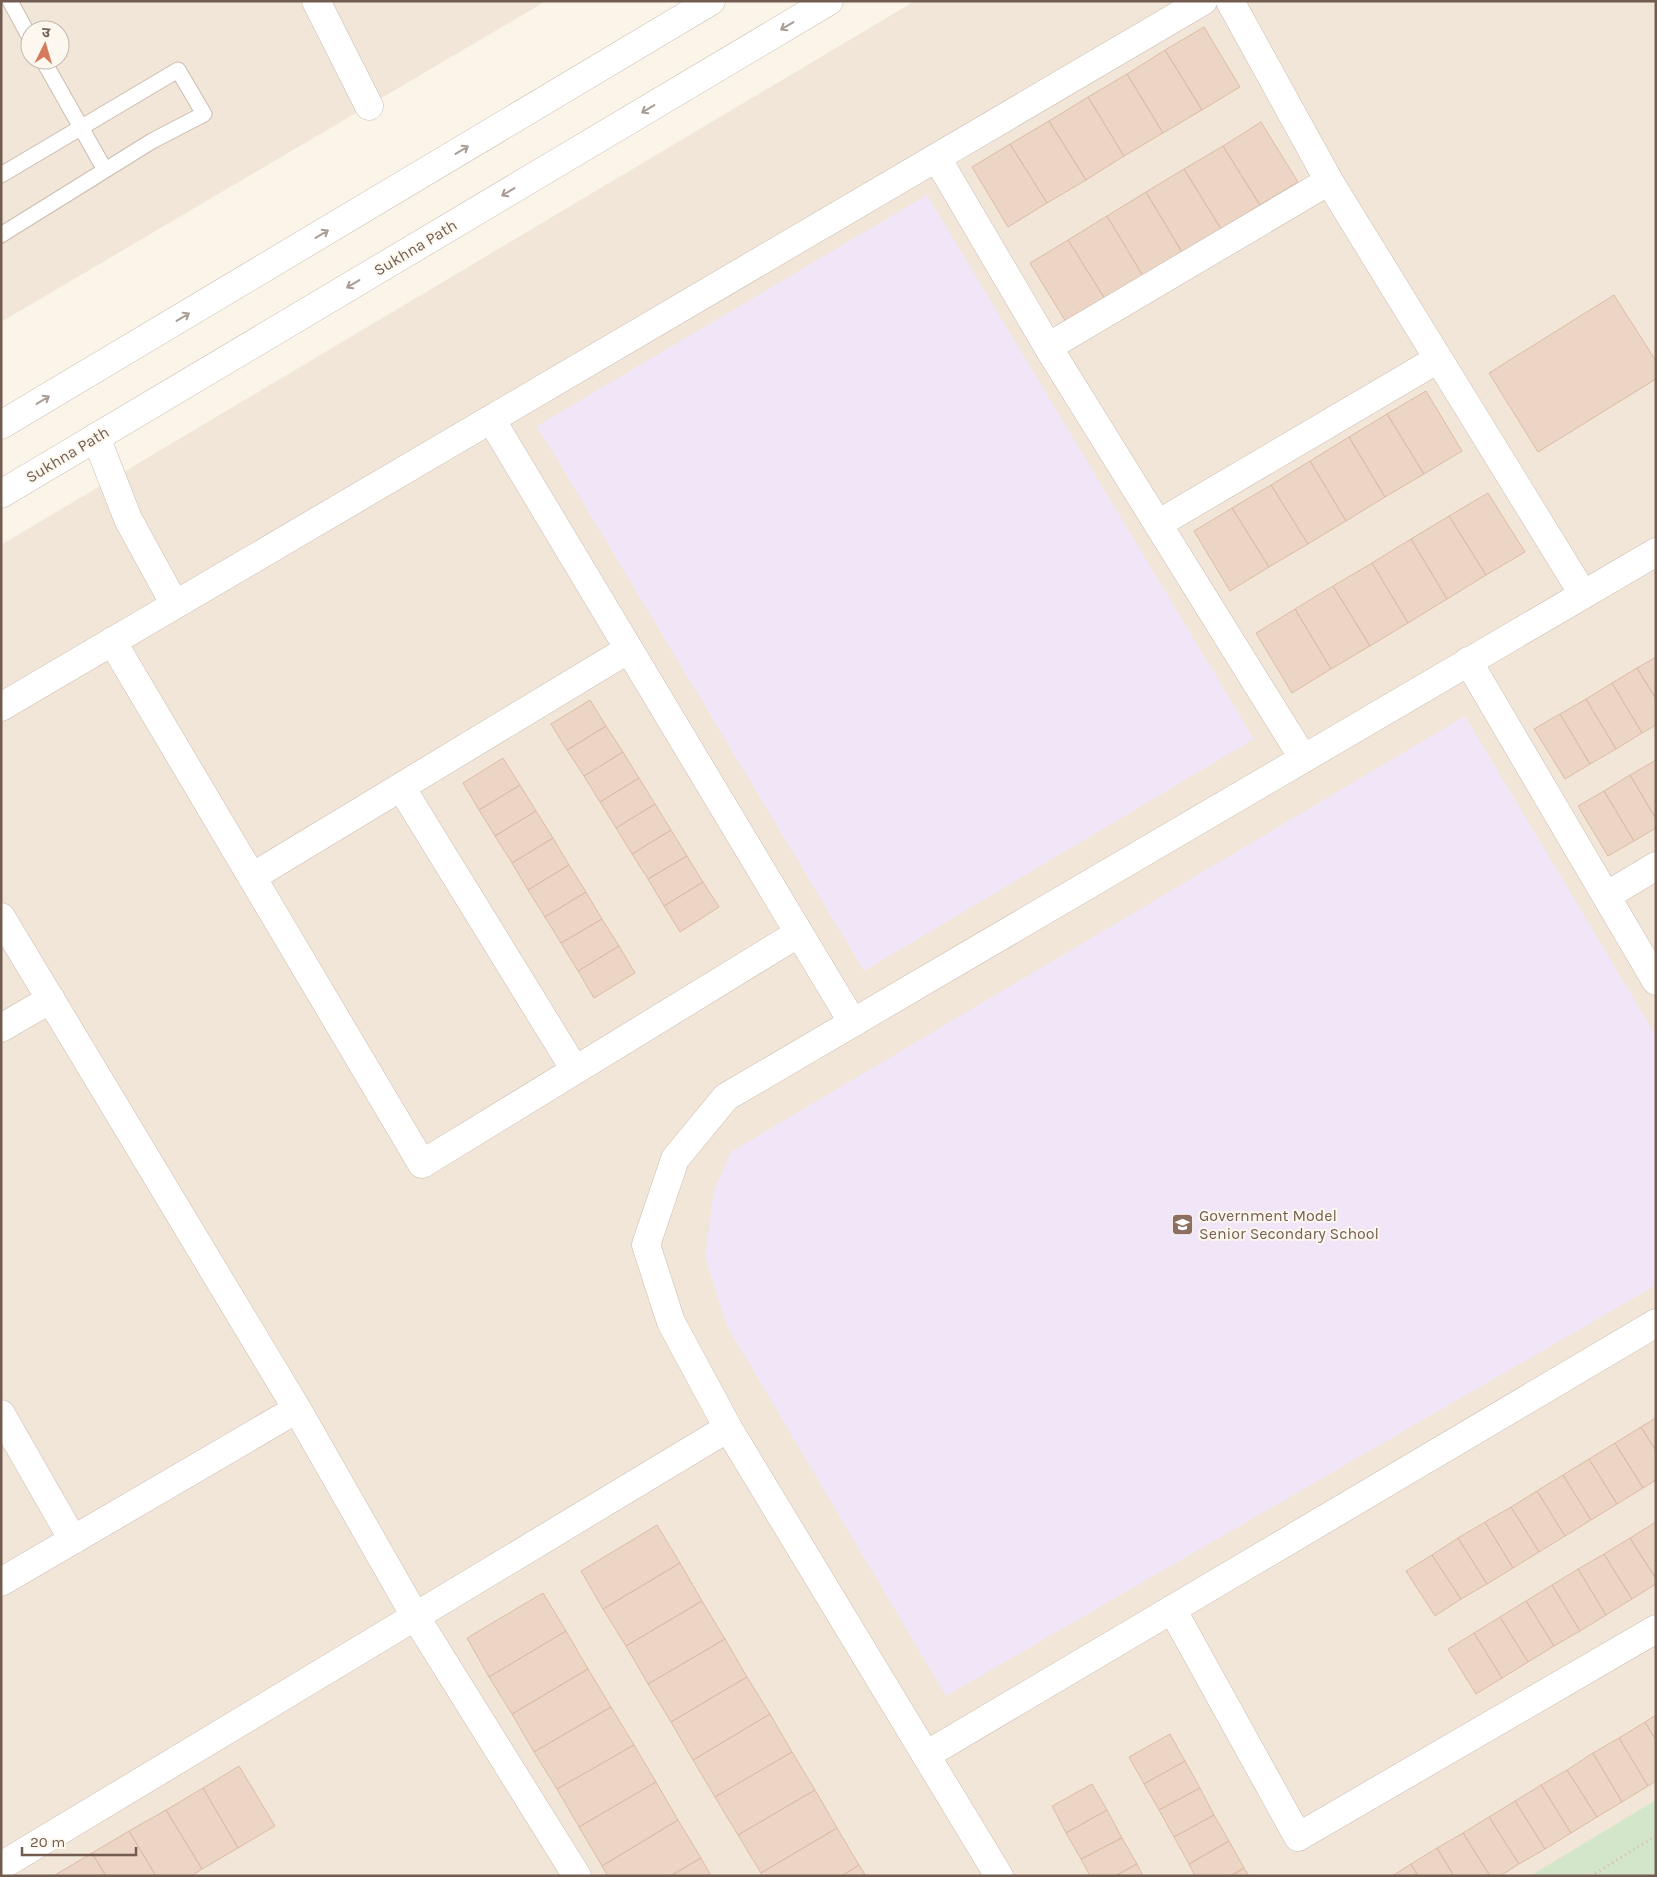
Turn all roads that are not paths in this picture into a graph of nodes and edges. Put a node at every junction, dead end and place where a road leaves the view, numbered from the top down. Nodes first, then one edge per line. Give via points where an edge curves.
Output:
1 (10, 1) edge
2 (316, 1) edge
3 (712, 1) edge
4 (829, 1) edge
5 (1203, 1) edge
6 (1230, 1) edge
7 (20, 20) edge
8 (49, 70) edge
9 (369, 106) dead end
10 (82, 128) junction
11 (936, 158) junction
12 (105, 170) junction
13 (1, 176) edge
14 (1329, 181) junction
15 (1, 235) edge
16 (1048, 347) junction
17 (1438, 359) junction
18 (491, 419) junction
19 (1, 425) edge
20 (96, 437) junction
21 (1, 494) edge
22 (1158, 524) junction
23 (1656, 552) edge
24 (1583, 594) junction
25 (175, 604) junction
26 (112, 642) junction
27 (629, 649) junction
28 (1468, 661) junction
29 (1, 707) edge
30 (1303, 758) junction
31 (401, 787) junction
32 (1656, 866) edge
33 (252, 877) junction
34 (1606, 896) junction
35 (1, 917) edge
36 (799, 933) junction
37 (1656, 981) edge
38 (50, 999) junction
39 (853, 1023) junction
40 (1, 1028) edge
41 (575, 1070) junction
42 (1656, 1323) edge
43 (297, 1409) junction
44 (1, 1414) edge
45 (728, 1428) junction
46 (73, 1540) junction
47 (1, 1582) edge
48 (1172, 1609) junction
49 (415, 1616) junction
50 (1656, 1629) edge
51 (926, 1755) junction
52 (1, 1866) edge
53 (567, 1872) edge
54 (999, 1876) edge

1 - 7 lane
2 - 9 street
19 -> 3 street
4 -> 20 street, Sukhna Path
5 - 11 street
6 - 14 street
8 - 10 lane
10 - 12 lane
10 - 12 lane via 178,70 204,114
10 - 13 lane
11 - 16 street
11 - 18 street
12 - 15 lane
14 - 16 street
14 - 17 street
16 - 22 street
17 - 22 street
17 - 24 street
18 - 25 street
18 - 27 street
20 - 21 street, Sukhna Path
20 - 25 street via 128,519
22 - 30 street
23 - 24 street
24 - 28 street
25 - 26 street
26 - 29 street
26 - 33 street
27 - 31 street
27 - 36 street
28 - 30 street
28 - 34 street
30 - 39 street
31 - 33 street
31 - 41 street
32 - 34 street
33 - 41 street via 422,1164
34 - 37 street
35 - 38 street
36 - 39 street
36 - 41 street
38 - 40 street
38 - 43 street
39 - 45 street via 726,1097 675,1159 646,1245 671,1322
42 - 48 street
43 - 46 street
43 - 49 street
44 - 46 street
45 - 49 street
45 - 51 street
46 - 47 street
48 - 50 street via 1298,1837
48 - 51 street
49 - 52 street
49 - 53 street
51 - 54 street

